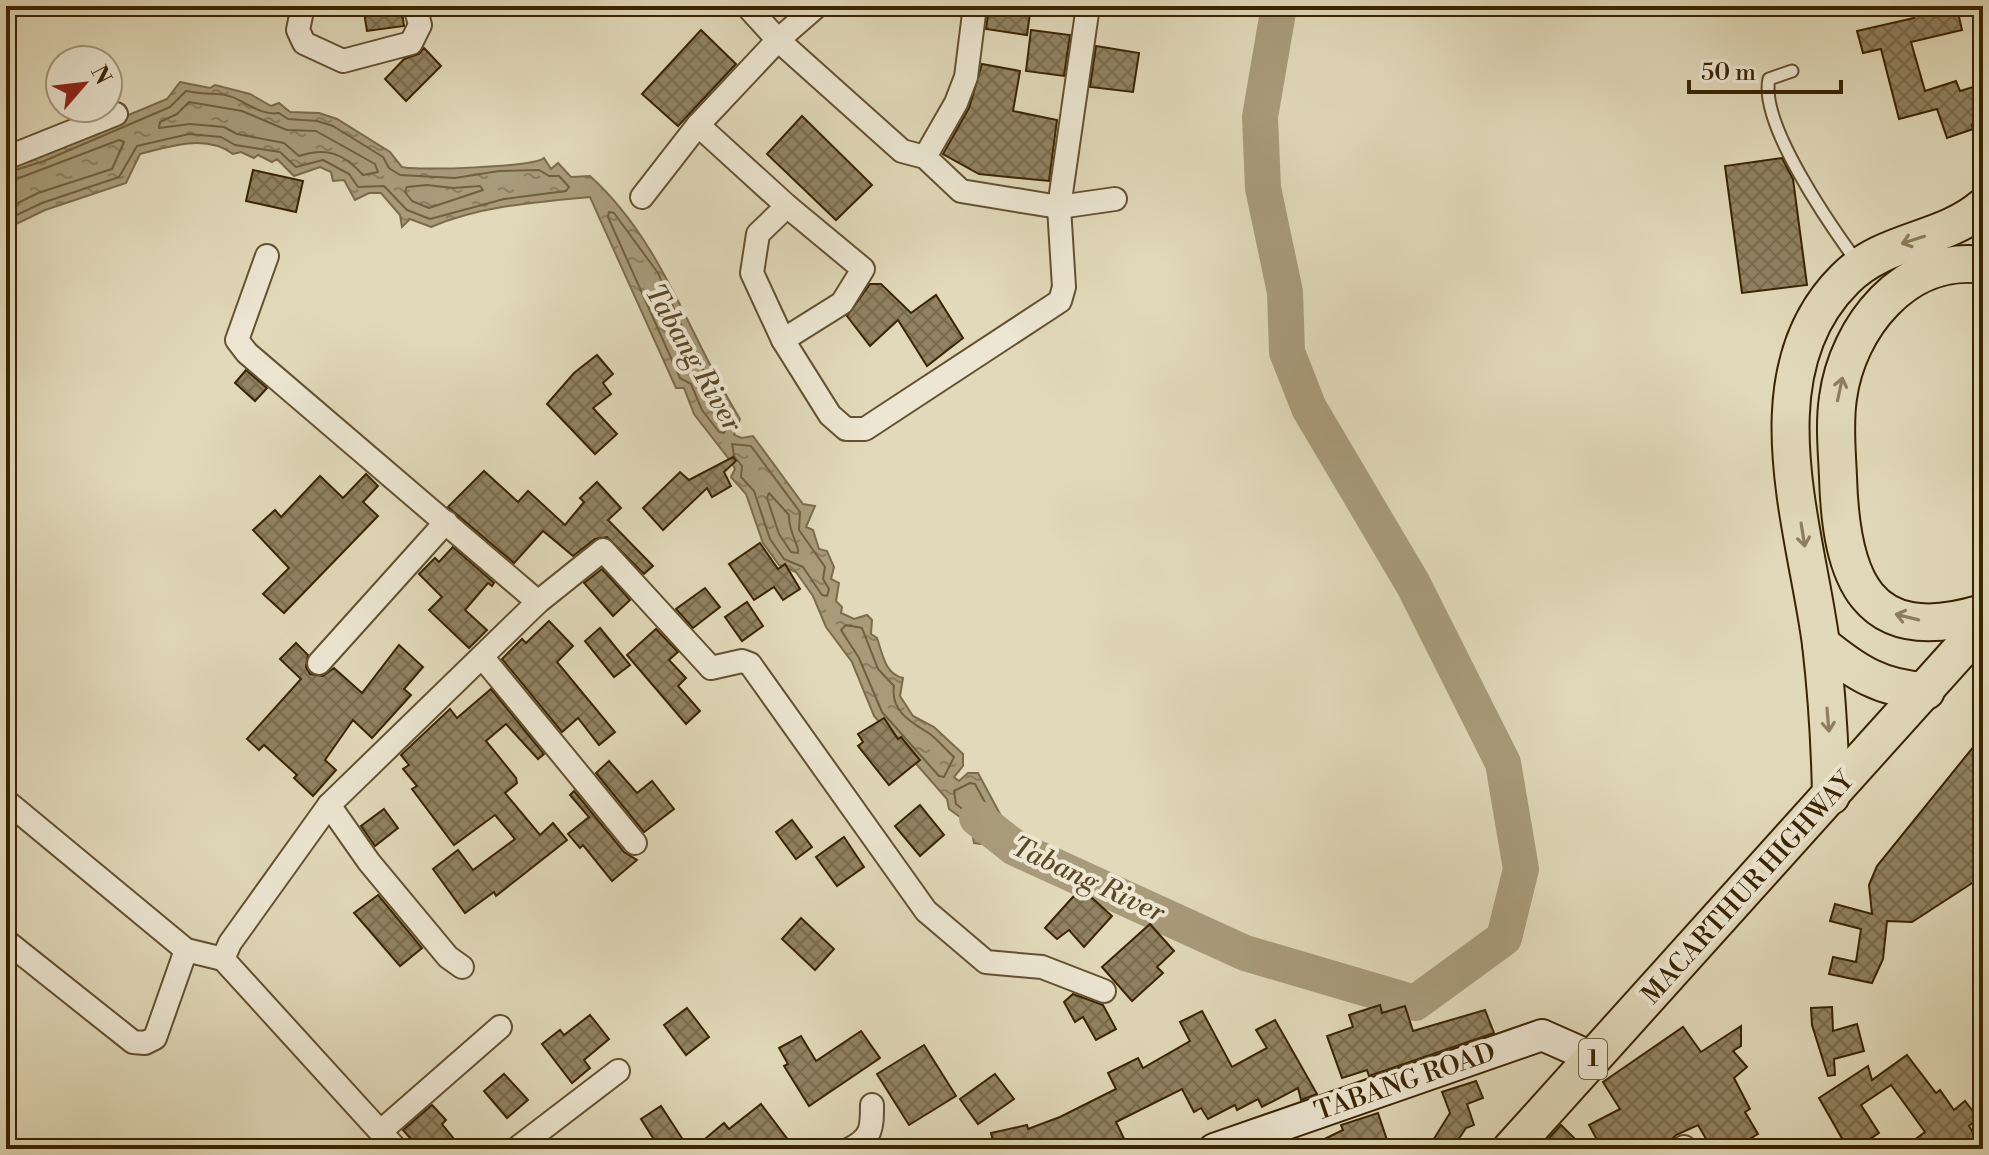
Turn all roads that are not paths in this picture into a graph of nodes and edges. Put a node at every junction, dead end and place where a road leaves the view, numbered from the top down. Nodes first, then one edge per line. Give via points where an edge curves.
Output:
1 (303, 6) edge
2 (415, 6) edge
3 (747, 6) edge
4 (817, 6) edge
5 (975, 6) edge
6 (1088, 6) edge
7 (778, 40) junction
8 (1792, 71) dead end
9 (91, 124) edge
10 (698, 125) junction
11 (925, 157) junction
12 (6, 158) edge
13 (642, 197) dead end
14 (1115, 199) dead end
15 (787, 206) junction
16 (1059, 207) junction
17 (1983, 207) edge
18 (267, 256) dead end
19 (1983, 265) edge
20 (1860, 266) junction
21 (783, 340) junction
22 (446, 522) junction
23 (538, 602) junction
24 (1983, 613) edge
25 (1975, 643) edge
26 (1821, 644) junction
27 (483, 658) junction
28 (319, 663) dead end
29 (1926, 691) junction
30 (1831, 796) junction
31 (6, 801) edge
32 (329, 805) junction
33 (635, 843) dead end
34 (7, 944) edge
35 (186, 950) junction
36 (223, 959) junction
37 (462, 967) dead end
38 (1104, 991) dead end
39 (500, 1027) dead end
40 (1594, 1058) junction
41 (618, 1071) dead end
42 (872, 1105) dead end
43 (381, 1131) junction
44 (396, 1149) edge
45 (516, 1149) edge
46 (850, 1149) edge
47 (1214, 1149) edge
48 (1511, 1149) edge

1 - 2 street via 298,30 304,43 343,61 411,43 420,25
3 - 7 street
4 - 7 street
5 - 11 street via 966,77
6 - 16 street
7 - 10 street
7 - 11 street via 902,151
8 - 20 lane via 1769,79 1770,108 1802,180
9 - 12 street
10 - 13 street
10 - 15 street
11 - 16 street via 961,191
14 - 16 street
15 - 21 street via 758,234 752,273
15 - 21 street via 863,269 842,303
16 - 21 street via 1064,287 1060,301 865,429 846,429 830,415
17 -> 20 highway via 1961,224 1889,248
18 - 22 street via 237,340 272,376
24 -> 19 highway via 1956,621 1900,617 1881,608 1859,586 1844,550 1837,433 1842,379 1881,302 1909,280 1946,267
20 -> 26 highway via 1823,304 1807,331 1793,397 1791,458
22 - 23 street
22 - 28 street
23 - 27 street
23 - 38 street via 603,550 711,668 750,664 926,911 986,962 1042,967
25 - 29 highway, MACARTHUR HIGHWAY / 1
26 - 29 highway via 1881,685
26 -> 30 highway
27 - 32 street
27 - 33 street
29 - 30 highway, MACARTHUR HIGHWAY / 1
30 - 40 highway, MACARTHUR HIGHWAY / 1
31 - 35 street
32 - 36 street
32 - 37 street via 394,892
34 - 35 street via 133,1042 145,1043 155,1038
35 - 36 street
36 - 43 street
39 - 43 street
40 - 47 main road, TABANG ROAD via 1542,1035
40 - 48 highway, MACARTHUR HIGHWAY / 1
41 - 45 street
42 - 46 street via 872,1132
43 - 44 street

